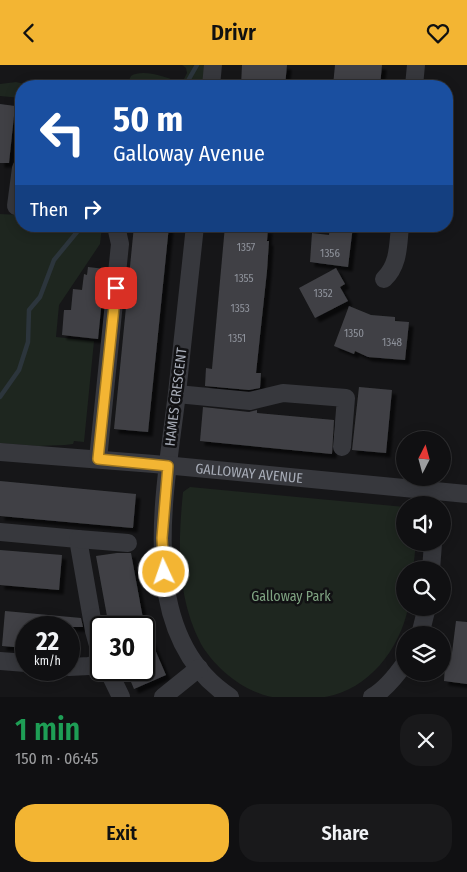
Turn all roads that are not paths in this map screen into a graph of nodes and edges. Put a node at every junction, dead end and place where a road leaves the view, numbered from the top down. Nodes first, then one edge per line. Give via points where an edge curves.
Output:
1 (213, 65) edge
2 (416, 65) edge
3 (212, 80) edge
4 (415, 80) edge
5 (15, 193) edge
6 (12, 206) edge
7 (119, 232) edge
8 (194, 232) edge
9 (399, 232) edge
10 (384, 279) dead end
11 (177, 394) junction
12 (342, 447) dead end
13 (0, 451) edge
14 (98, 459) junction
15 (168, 466) junction
16 (467, 494) edge
17 (421, 496) edge
18 (451, 496) edge
19 (0, 531) edge
20 (78, 539) junction
21 (128, 543) dead end
22 (91, 616) edge
23 (0, 661) edge
24 (15, 662) edge
25 (198, 668) junction
26 (396, 675) edge
27 (113, 681) edge
28 (121, 697) edge
29 (163, 697) edge
30 (230, 697) edge
31 (372, 697) edge

1 - 3 street
2 - 4 street
5 - 6 street
7 - 14 street
8 - 11 street, HAMES CRESCENT
9 - 10 street via 396,262
11 - 12 street via 250,401 282,393 346,398
11 - 15 street, HAMES CRESCENT
13 - 14 street, GALLOWAY AVENUE
14 - 15 street, GALLOWAY AVENUE
15 - 17 street, GALLOWAY AVENUE
15 - 25 street, HAMES CRESCENT via 162,538 166,587 184,648
16 - 18 street, GALLOWAY AVENUE
19 - 20 street
20 - 21 street
20 - 22 street
23 - 24 street
25 - 29 street
25 - 30 street, HAMES CRESCENT via 210,683
26 - 31 street
27 - 28 street

